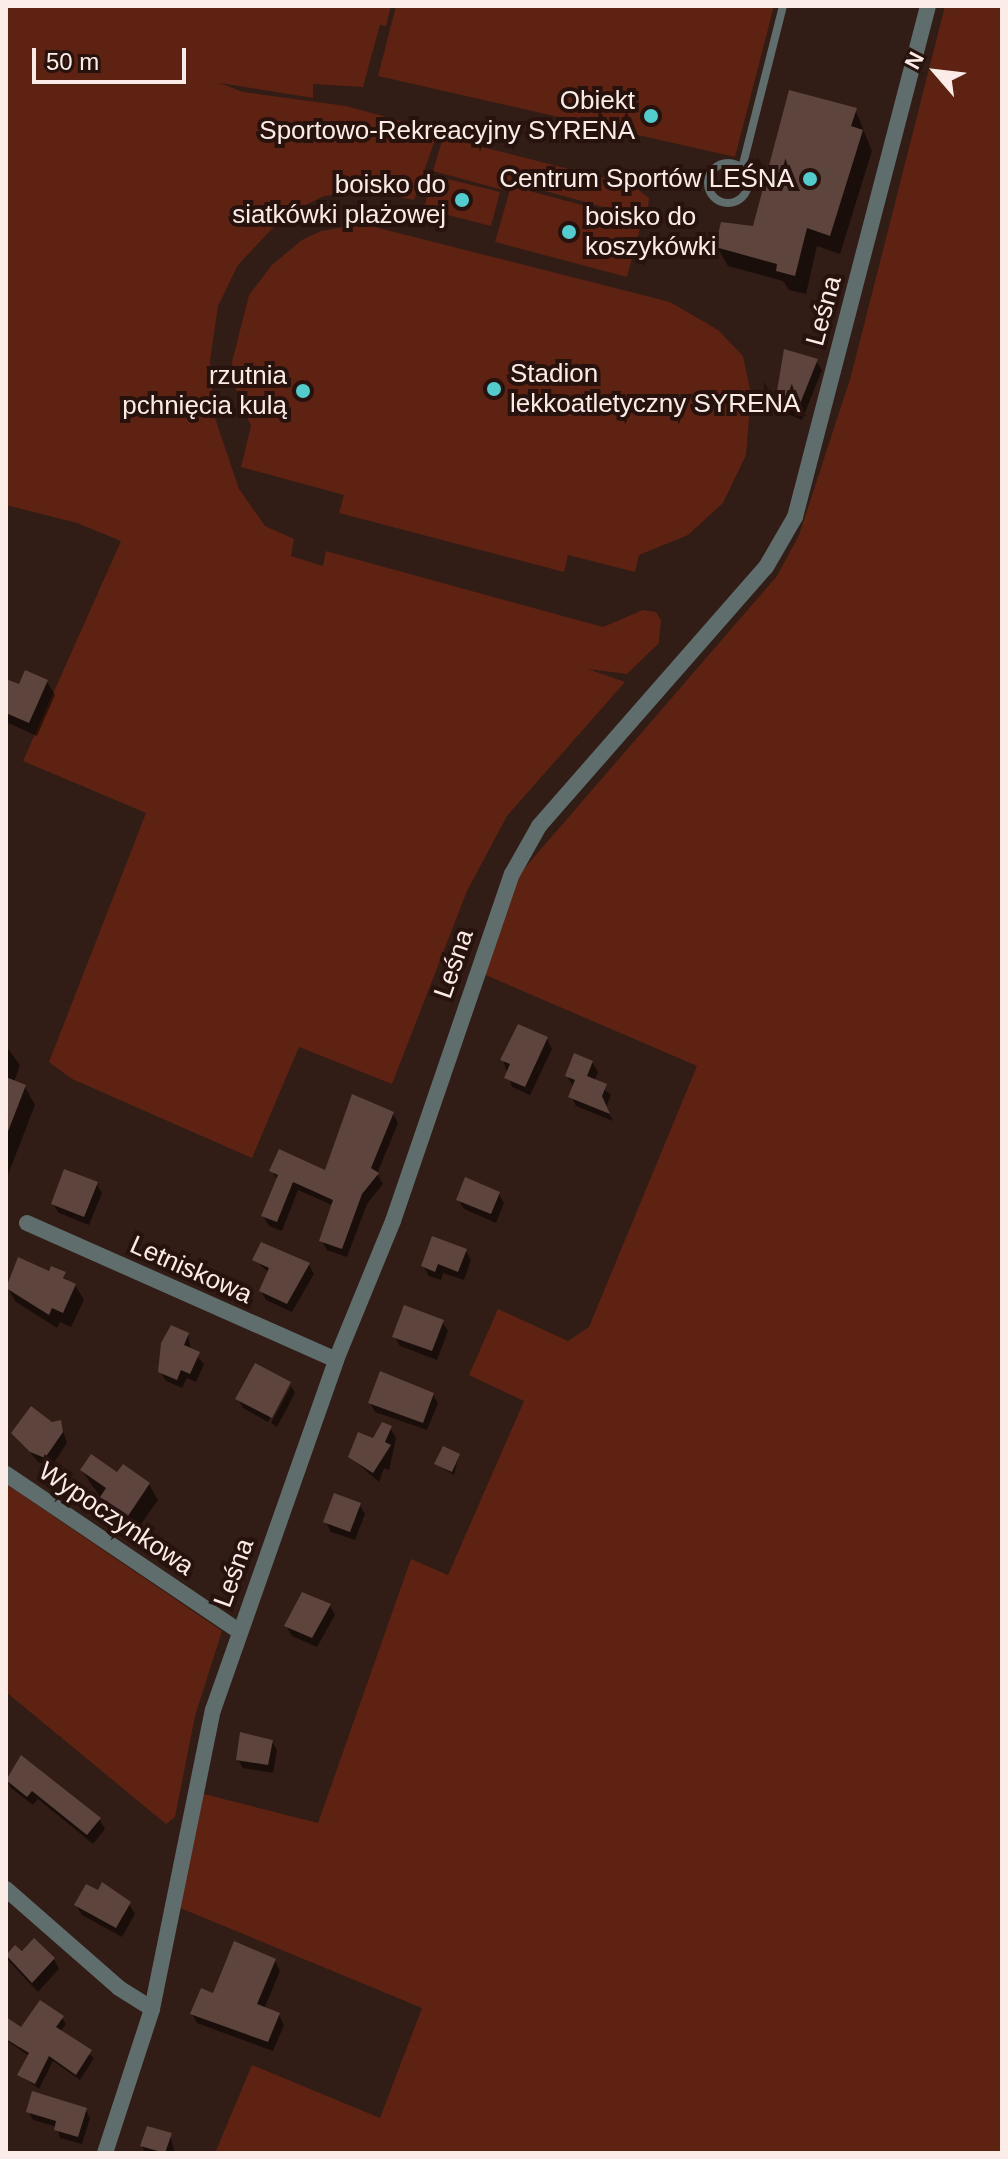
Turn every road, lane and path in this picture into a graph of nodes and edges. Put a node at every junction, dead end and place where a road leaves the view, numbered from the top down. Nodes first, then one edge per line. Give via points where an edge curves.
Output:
1 (783, 6) edge
2 (928, 6) edge
3 (742, 168) junction
4 (27, 1223) dead end
5 (336, 1360) junction
6 (6, 1474) edge
7 (239, 1631) junction
8 (6, 1889) edge
9 (152, 2009) junction
10 (105, 2153) edge

1 - 3 lane
2 - 5 street, Leśna via 795,517 766,567 539,826 512,874 393,1221
3 - 3 lane via 748,186 741,198 729,203 716,199 708,188 712,169 724,162
4 - 5 street, Letniskowa
5 - 7 street, Leśna
6 - 7 street, Wypoczynkowa
7 - 9 street, Leśna via 213,1710
8 - 9 street via 119,1988
9 - 10 street, Leśna

